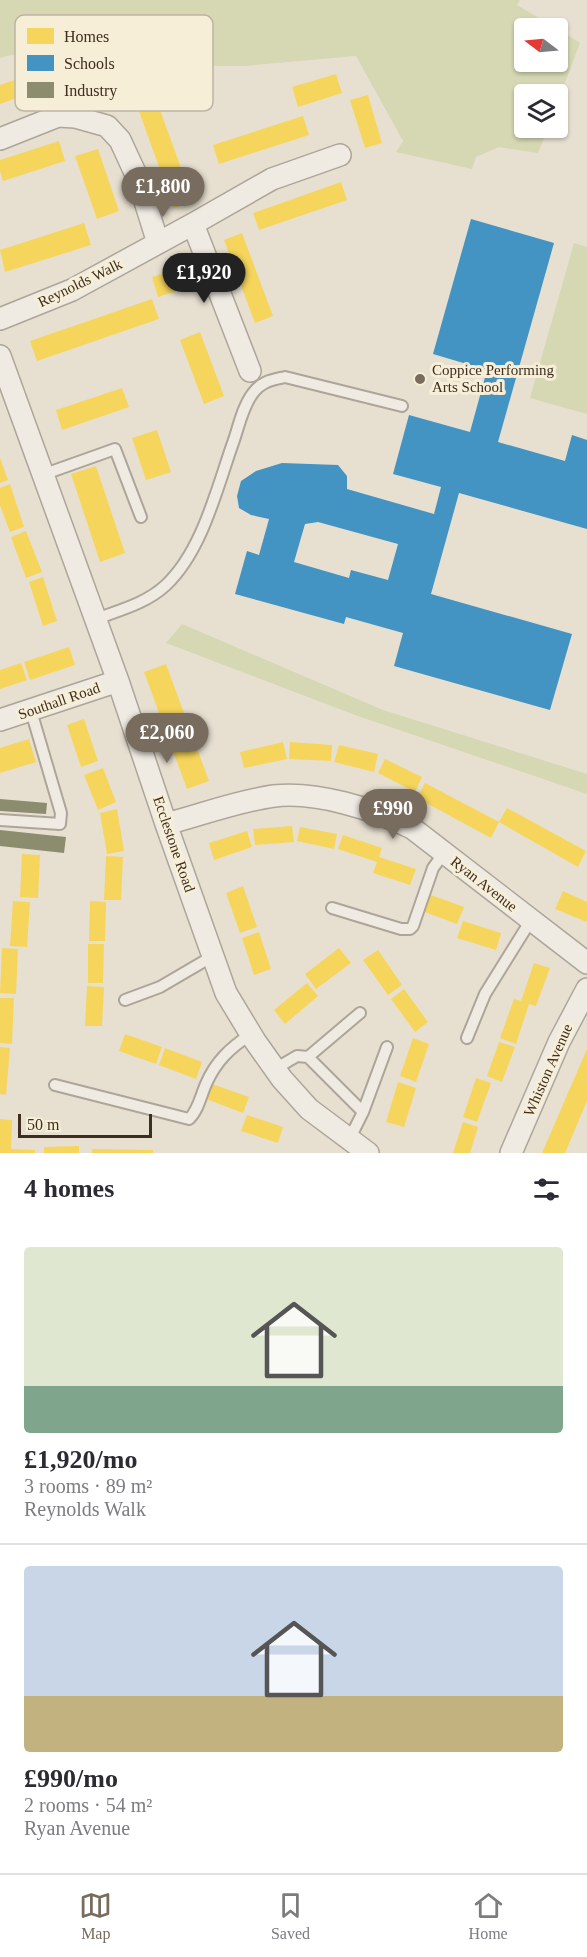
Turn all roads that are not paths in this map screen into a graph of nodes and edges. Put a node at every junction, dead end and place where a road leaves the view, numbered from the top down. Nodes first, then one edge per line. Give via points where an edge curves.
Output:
1 (0, 139) edge
2 (340, 155) dead end
3 (192, 225) junction
4 (158, 243) junction
5 (0, 319) edge
6 (0, 356) edge
7 (250, 371) dead end
8 (402, 406) dead end
9 (42, 475) junction
10 (141, 517) dead end
11 (96, 619) junction
12 (118, 681) junction
13 (31, 711) junction
14 (0, 720) edge
15 (0, 820) edge
16 (166, 824) junction
17 (444, 853) junction
18 (332, 908) dead end
19 (531, 920) junction
20 (213, 956) junction
21 (587, 963) edge
22 (587, 989) edge
23 (125, 1000) dead end
24 (360, 1013) dead end
25 (251, 1034) junction
26 (466, 1038) dead end
27 (387, 1047) dead end
28 (308, 1057) junction
29 (275, 1069) junction
30 (55, 1085) dead end
31 (363, 1112) junction
32 (349, 1140) junction
33 (368, 1153) edge
34 (511, 1153) edge

1 - 4 street via 58,116 107,126 120,140 138,179
2 - 3 street, Reynolds Walk via 272,179
3 - 4 street, Reynolds Walk
3 - 7 street
4 - 5 street, Reynolds Walk via 72,290
6 - 9 street, Ecclestone Road
8 - 11 lane via 285,378 267,380 253,393 243,412 188,559 165,585 144,600
9 - 10 lane via 116,449
9 - 11 street, Ecclestone Road
11 - 12 street, Ecclestone Road
12 - 13 street, Southall Road
12 - 16 street, Ecclestone Road
13 - 14 street, Southall Road
13 - 15 lane via 61,813 60,824
16 - 17 street, Ryan Avenue via 273,796 298,795 389,816
16 - 20 street, Ecclestone Road
17 - 18 lane via 433,868 410,928 401,929
17 - 19 street, Ryan Avenue
19 - 21 street, Ryan Avenue
19 - 26 lane via 485,994
20 - 23 lane via 160,987
20 - 25 street, Ecclestone Road via 226,993
22 - 34 street, Whiston Avenue via 559,1042
24 - 28 lane
25 - 29 street, Ecclestone Road
25 - 30 lane via 217,1063 189,1119
27 - 31 lane
28 - 29 lane via 297,1056
28 - 31 lane
29 - 32 street, Ecclestone Road via 309,1108
31 - 32 lane
32 - 33 street, Ecclestone Road

